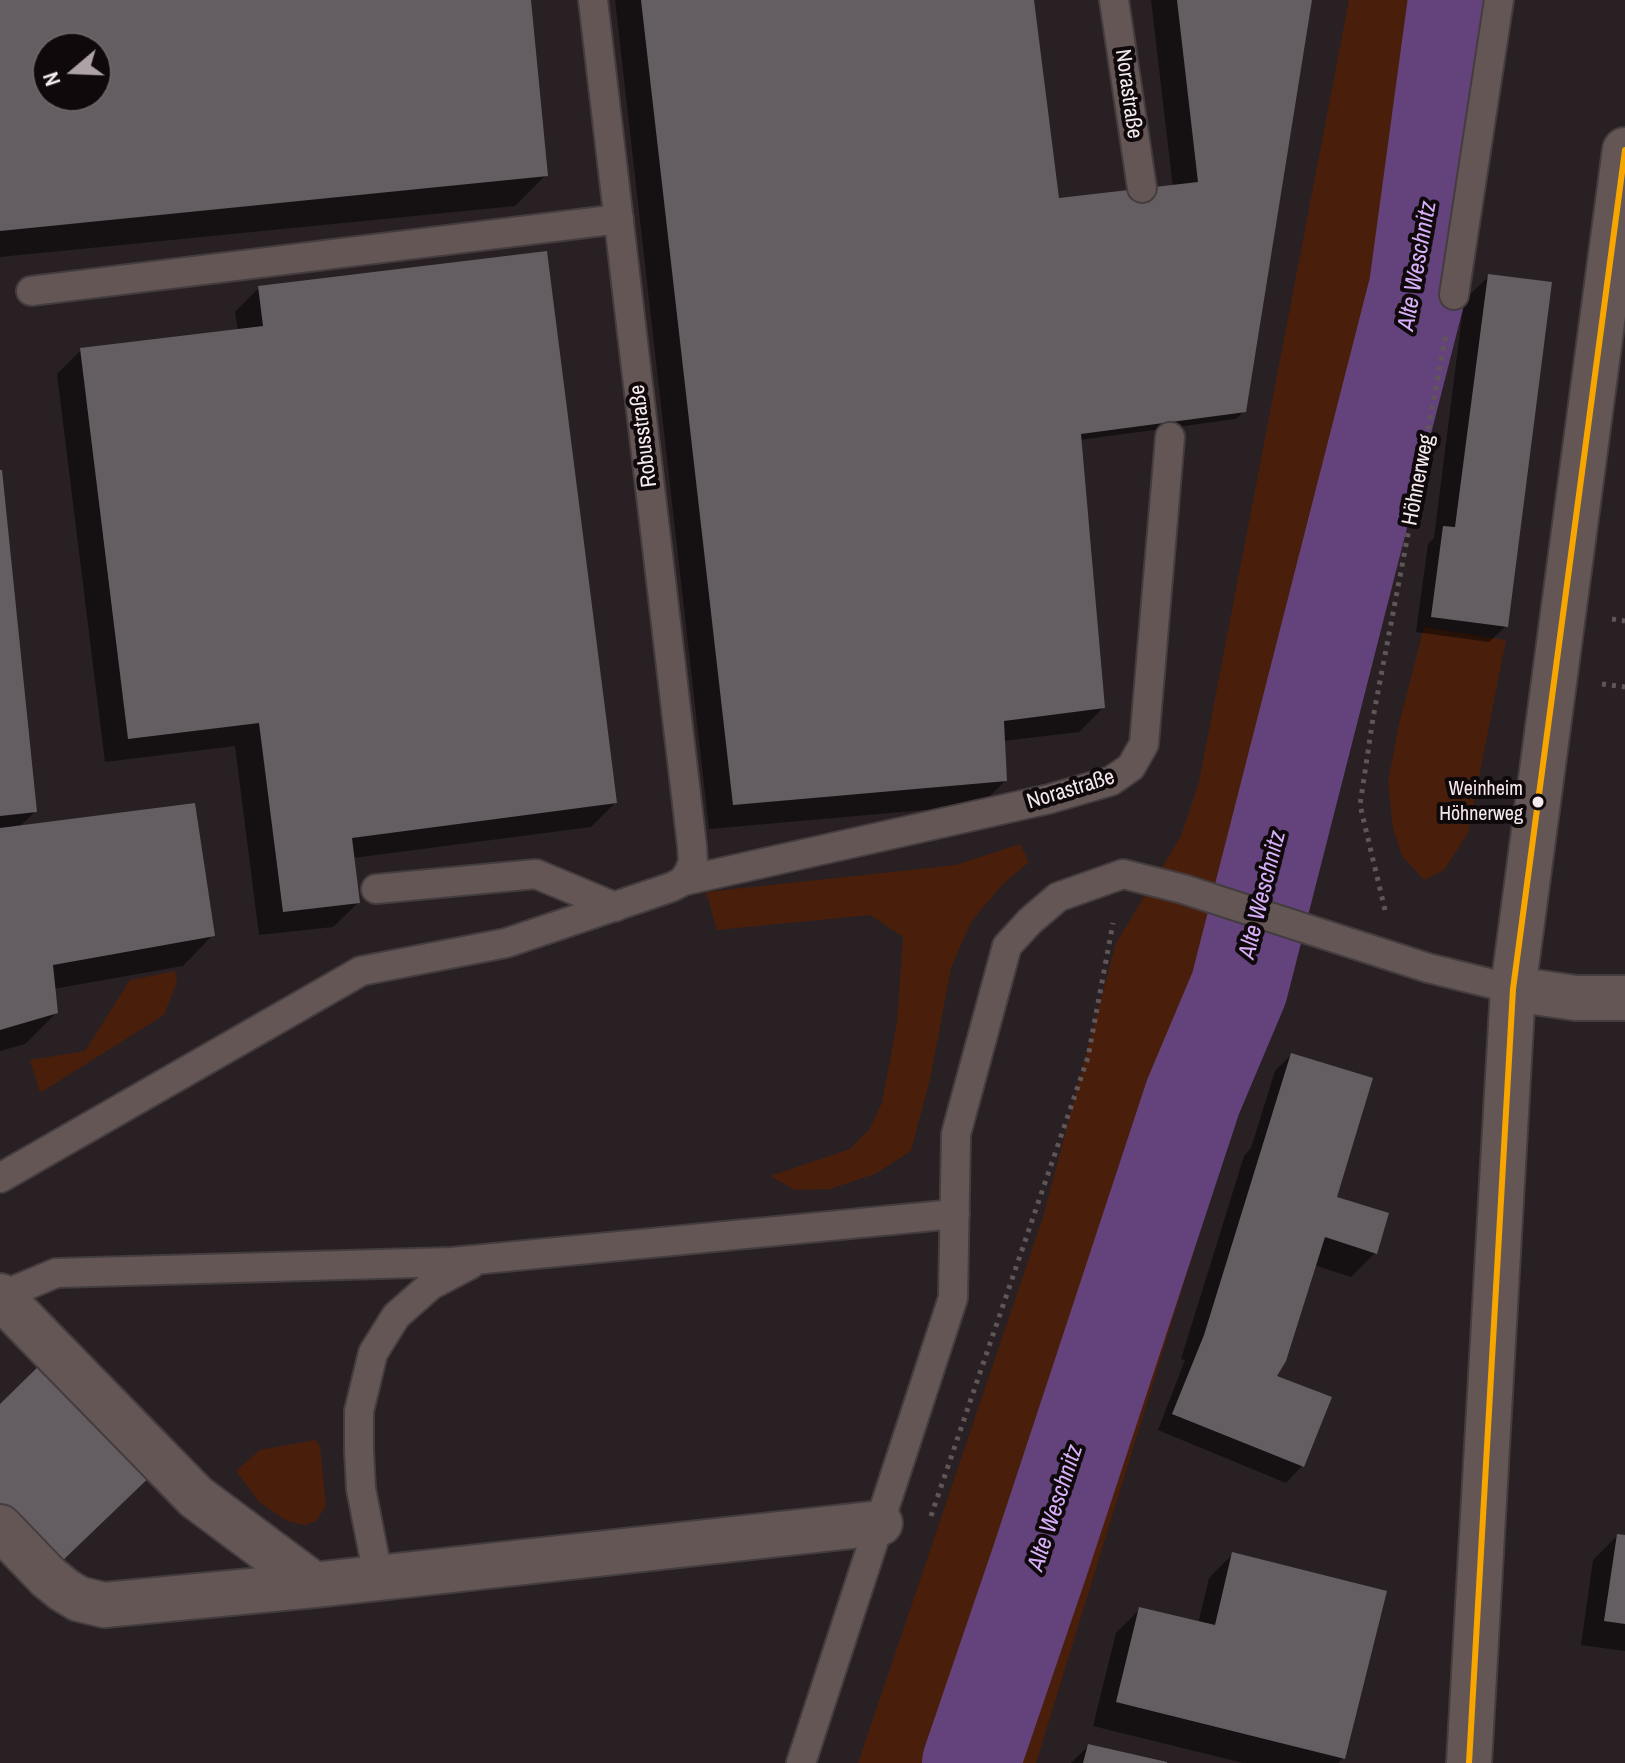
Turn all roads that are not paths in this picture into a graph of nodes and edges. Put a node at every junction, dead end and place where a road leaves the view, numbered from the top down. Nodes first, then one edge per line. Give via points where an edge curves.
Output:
1 (593, 0) edge
2 (1114, 0) edge
3 (1499, 0) edge
4 (1625, 150) edge
5 (1142, 188) dead end
6 (619, 219) junction
7 (31, 291) dead end
8 (1454, 295) road end
9 (1170, 437) dead end
10 (686, 876) junction
11 (376, 889) dead end
12 (615, 907) junction
13 (1513, 989) junction
14 (1625, 998) edge
15 (0, 1178) edge
16 (955, 1214) junction
17 (479, 1260) junction
18 (0, 1296) edge
19 (880, 1523) junction
20 (0, 1527) edge
21 (378, 1576) junction
22 (314, 1585) junction
23 (801, 1763) edge
24 (1469, 1763) edge

1 - 6 lane, Robusstraße
2 - 5 lane, Norastraße
3 - 8 lane
4 - 13 street
6 - 7 lane
6 - 10 lane, Robusstraße via 692,846 693,862
9 - 10 lane, Norastraße via 1144,744 1131,767 1111,781 1049,799
10 - 12 lane, Norastraße
11 - 12 lane via 536,874
12 - 15 lane, Norastraße via 506,943 361,971
13 - 14 street
13 - 16 lane via 1123,874 1058,897 1007,946 956,1134
13 - 24 street
16 - 17 lane
16 - 19 lane via 953,1298
17 - 18 lane via 56,1273
17 - 21 lane via 431,1285 396,1316 373,1353 359,1411 359,1451
18 - 22 street via 196,1497
19 - 21 street
19 - 23 lane
20 - 22 street via 64,1590 104,1605
21 - 22 street

